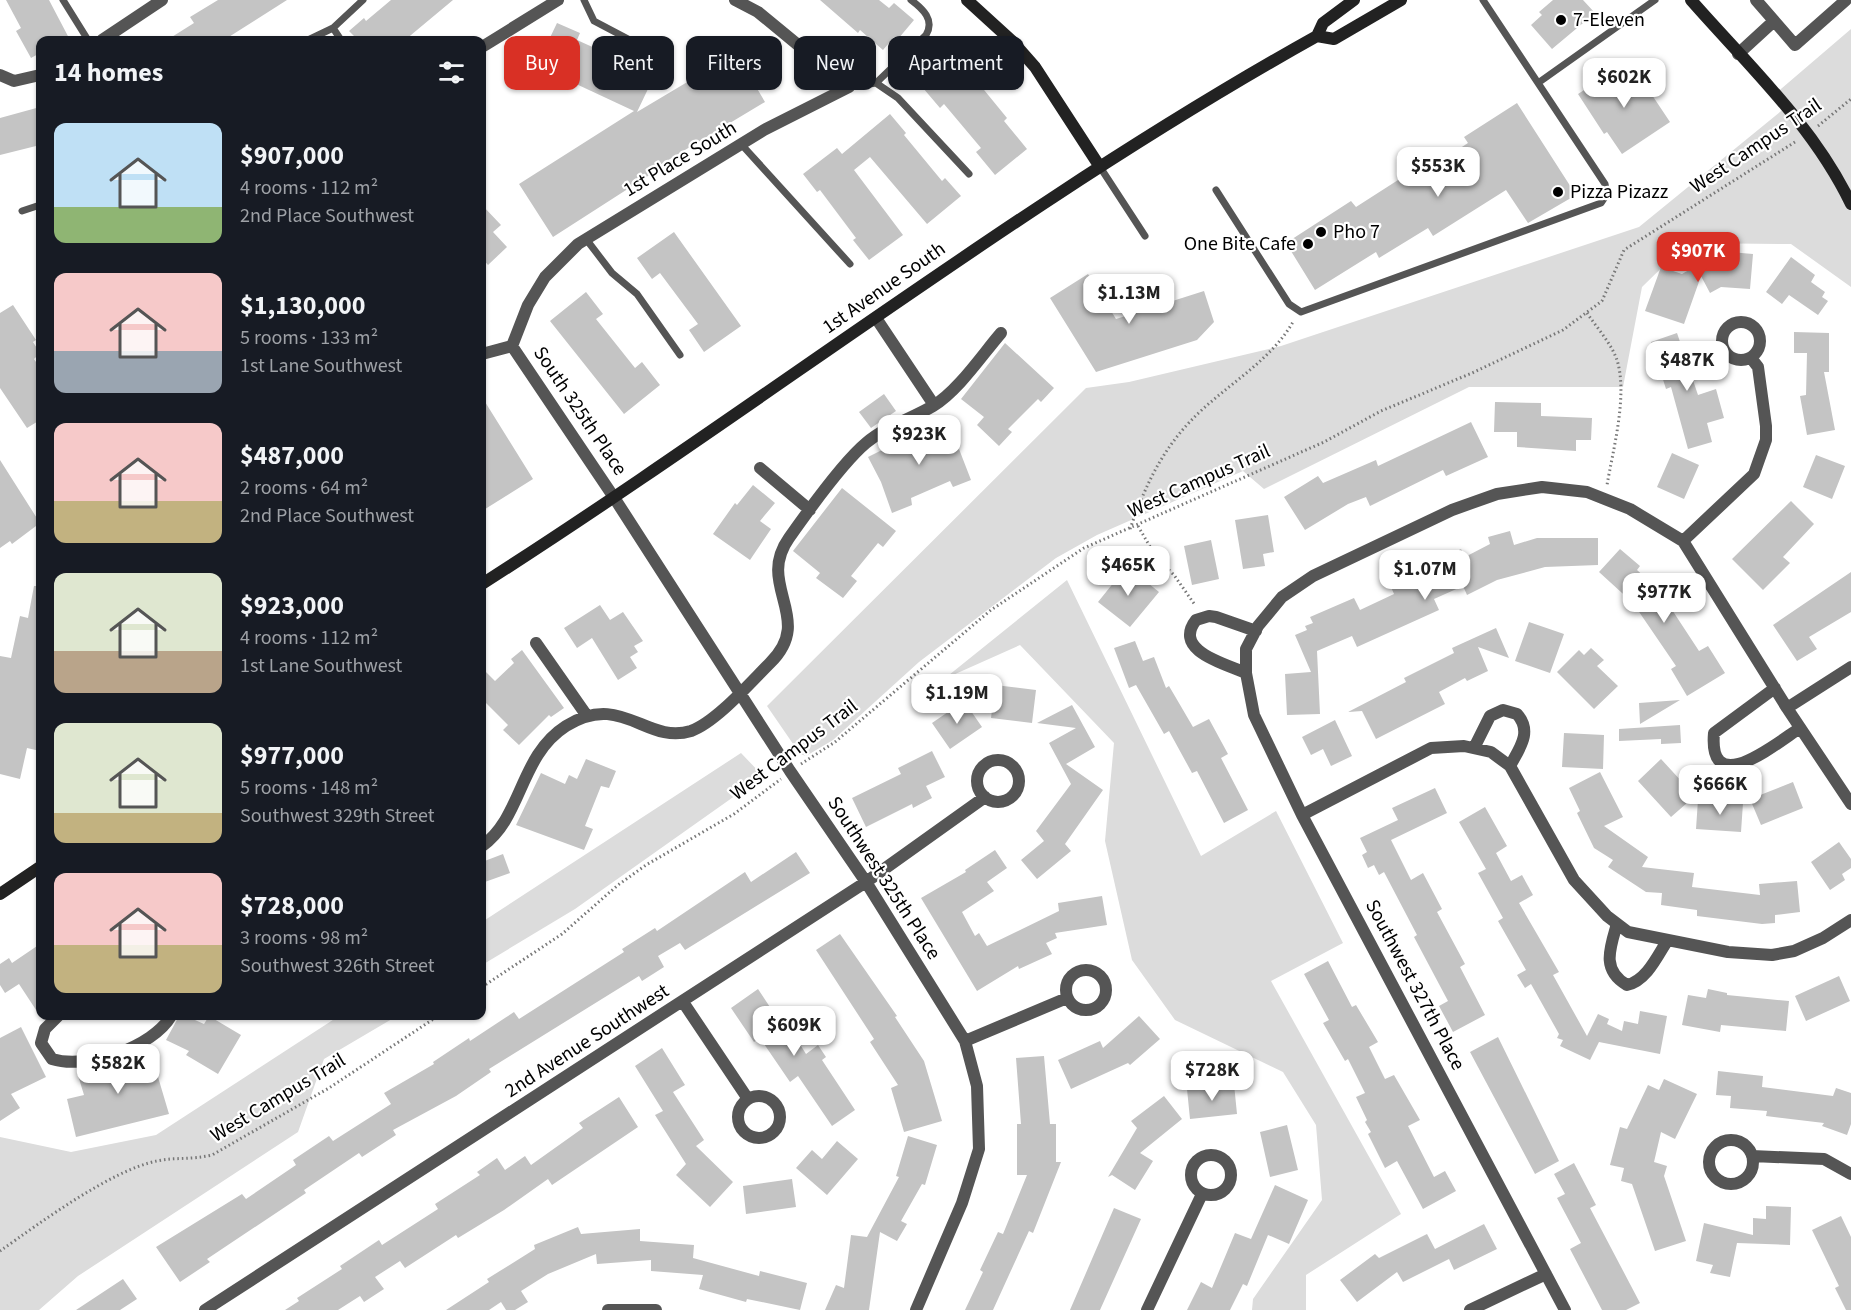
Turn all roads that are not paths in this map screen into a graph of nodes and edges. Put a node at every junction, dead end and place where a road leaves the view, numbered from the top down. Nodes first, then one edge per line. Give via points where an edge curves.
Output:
1 (63, 0) edge
2 (162, 0) edge
3 (363, 0) edge
4 (558, 0) edge
5 (584, 0) edge
6 (735, 0) edge
7 (912, 0) edge
8 (967, 0) edge
9 (1354, 0) edge
10 (1401, 0) edge
11 (1483, 0) edge
12 (1655, 0) edge
13 (1691, 0) edge
14 (1756, 0) edge
15 (1846, 0) edge
16 (1774, 21) junction
17 (333, 28) junction
18 (86, 36) edge
19 (108, 36) edge
20 (316, 36) edge
21 (338, 36) edge
22 (622, 36) edge
23 (1317, 36) junction
24 (794, 42) edge
25 (486, 45) edge
26 (1738, 54) junction
27 (0, 75) edge
28 (36, 76) edge
29 (876, 83) joint
30 (1538, 83) junction
31 (843, 90) edge
32 (741, 144) junction
33 (1100, 167) junction
34 (969, 174) dead end
35 (1216, 190) dead end
36 (1851, 204) edge
37 (36, 206) edge
38 (22, 211) dead end
39 (1145, 236) dead end
40 (586, 239) junction
41 (850, 264) dead end
42 (876, 318) junction
43 (1001, 333) dead end
44 (512, 346) junction
45 (486, 353) edge
46 (680, 356) dead end
47 (1751, 358) dead end
48 (934, 405) junction
49 (760, 468) dead end
50 (615, 499) junction
51 (810, 510) junction
52 (1683, 541) junction
53 (486, 581) edge
54 (1257, 628) junction
55 (536, 643) dead end
56 (1851, 667) edge
57 (1246, 673) junction
58 (1775, 688) junction
59 (740, 692) junction
60 (1787, 708) junction
61 (586, 716) junction
62 (1800, 728) junction
63 (1474, 748) junction
64 (1510, 766) junction
65 (985, 797) dead end
66 (1851, 804) edge
67 (1302, 815) junction
68 (486, 842) edge
69 (36, 870) edge
70 (866, 882) junction
71 (0, 894) edge
72 (1851, 920) edge
73 (1617, 924) junction
74 (1667, 941) junction
75 (1067, 998) dead end
76 (683, 1002) junction
77 (54, 1020) edge
78 (168, 1020) edge
79 (965, 1041) junction
80 (748, 1099) dead end
81 (1752, 1156) dead end
82 (1851, 1174) edge
83 (1202, 1194) dead end
84 (1546, 1274) junction
85 (205, 1310) edge
86 (608, 1310) edge
87 (656, 1310) edge
88 (916, 1310) edge
89 (1147, 1310) edge
90 (1470, 1310) edge
91 (1565, 1310) edge

1 - 18 lane
2 - 19 street
3 - 17 lane
4 - 25 street
5 - 22 lane via 594,21
6 - 24 street via 758,12
7 - 29 lane via 926,15 930,28
8 - 33 main road via 1035,67
9 - 23 main road, 1st Avenue South via 1323,23
10 - 23 main road, 1st Avenue South via 1334,39
11 - 30 lane
12 - 30 lane
13 - 26 main road
14 - 16 street
15 - 16 street via 1796,45
16 - 26 street
17 - 20 lane
17 - 21 lane
23 - 33 main road, 1st Avenue South via 1221,90
26 - 36 main road via 1809,134
27 - 28 street via 14,81
29 - 34 lane via 898,98
30 - 35 lane via 1605,184 1607,194 1603,201 1330,303 1299,312 1289,304
31 - 32 street, 1st Place South
32 - 40 street, 1st Place South
32 - 41 lane
33 - 39 lane
33 - 42 main road, 1st Avenue South
37 - 38 lane
40 - 44 street, 1st Place South via 545,277 528,305
40 - 46 lane via 612,273 637,294
42 - 48 street
42 - 50 main road, 1st Avenue South
43 - 48 street
44 - 45 street
44 - 50 street, South 325th Place
47 - 52 street via 1758,367 1766,426 1766,440 1754,474
48 - 51 street via 867,441
49 - 51 street
50 - 53 main road, 1st Avenue South
50 - 59 street, Southwest 325th Place
51 - 59 street via 785,544 778,566 789,622 787,640 777,656
52 - 54 street via 1630,509 1587,492 1542,487 1497,494 1452,510 1312,576 1282,597
52 - 58 street
54 - 57 street, Southwest 327th Place via 1246,649
54 - 57 street via 1202,617 1190,632 1192,645 1203,654
55 - 61 street
56 - 60 street
57 - 67 street, Southwest 327th Place via 1254,716
58 - 60 street
58 - 62 street via 1714,733 1713,747 1720,760 1728,765 1743,765
59 - 61 street via 706,723 685,732 663,731 610,713
59 - 70 street, Southwest 325th Place
60 - 62 street
61 - 68 street via 560,730 540,750 502,826
62 - 66 street
63 - 64 street via 1491,752
63 - 64 street via 1490,716 1503,710 1517,714 1525,734
63 - 67 street via 1431,748
64 - 73 street via 1574,880
65 - 70 street, 2nd Avenue Southwest
67 - 84 street, Southwest 327th Place
69 - 71 main road
70 - 76 street, 2nd Avenue Southwest
70 - 79 street, Southwest 325th Place
72 - 74 street via 1794,951 1772,955
73 - 74 street via 1628,932
73 - 74 street via 1608,953 1609,964 1618,980 1627,985 1635,984 1645,975
75 - 79 street
76 - 80 street
76 - 85 street, 2nd Avenue Southwest
77 - 78 street via 45,1029 41,1043 52,1059 70,1062 110,1055 140,1044
79 - 88 street, Southwest 325th Place via 977,1086 979,1149 962,1203
81 - 82 street via 1824,1159
83 - 89 street
84 - 90 street
84 - 91 street, Southwest 327th Place
86 - 87 street

